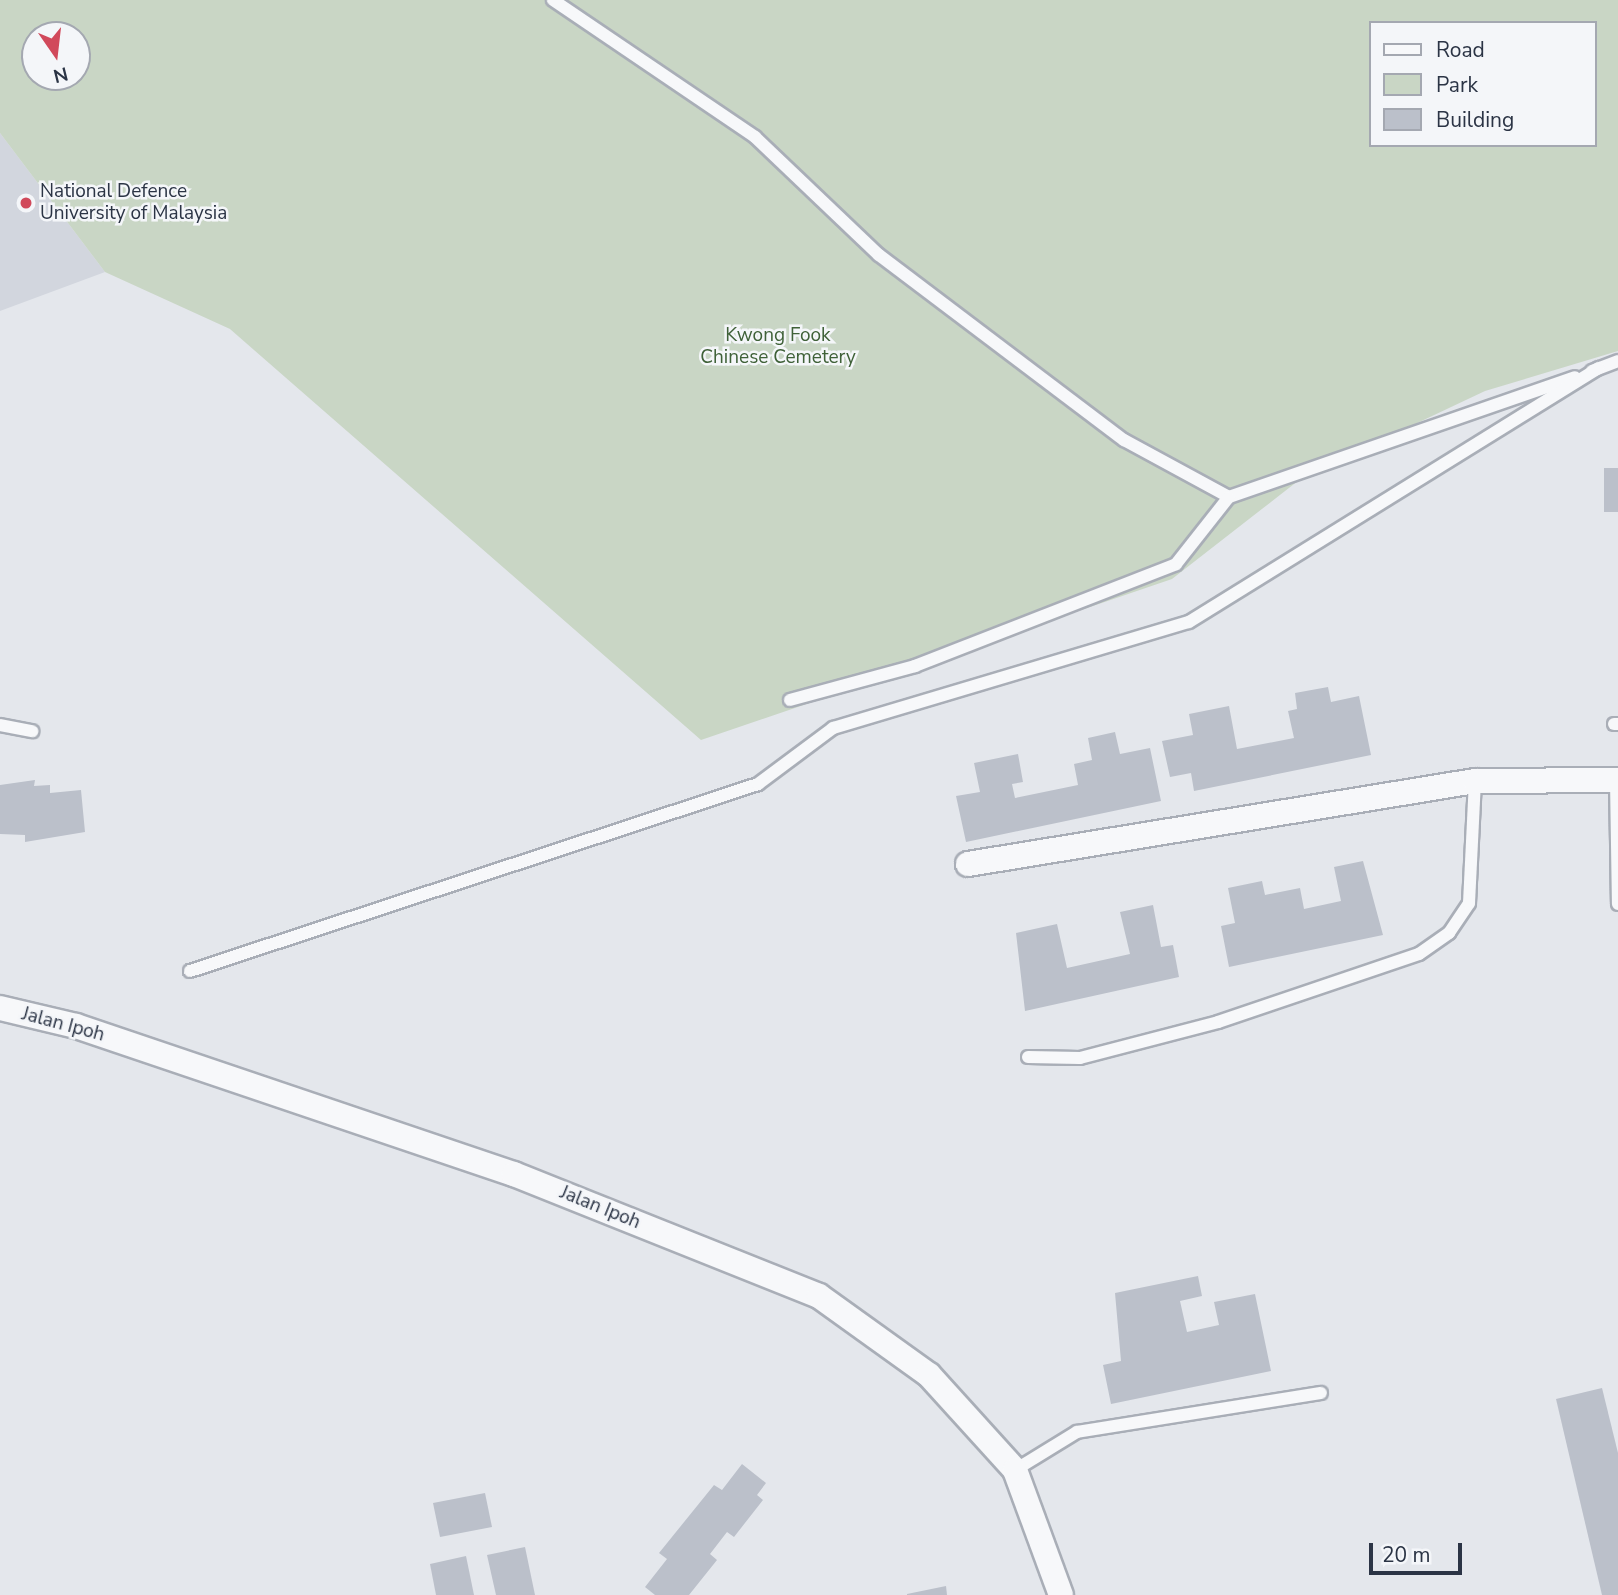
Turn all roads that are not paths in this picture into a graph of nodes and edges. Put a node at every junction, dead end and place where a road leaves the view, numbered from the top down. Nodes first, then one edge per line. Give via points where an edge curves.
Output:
1 (553, 0) edge
2 (1618, 361) edge
3 (1599, 368) junction
4 (1229, 497) junction
5 (790, 701) dead end
6 (0, 725) edge
7 (32, 731) dead end
8 (1475, 780) junction
9 (1617, 780) edge
10 (968, 864) dead end
11 (1618, 904) edge
12 (190, 971) dead end
13 (0, 1008) edge
14 (1028, 1057) dead end
15 (1321, 1393) dead end
16 (1015, 1470) junction
17 (1061, 1595) edge

1 - 4 lane via 755,138 879,255 1124,440
2 - 3 lane
3 - 4 lane
3 - 12 lane via 1189,622 833,728 758,784
4 - 5 lane via 1177,564 915,666
6 - 7 lane
8 - 9 street
8 - 10 street
8 - 14 lane via 1469,902 1449,933 1419,954 1218,1022 1080,1058
9 - 11 lane
13 - 16 street, Jalan Ipoh via 76,1026 513,1174 819,1296 929,1376
15 - 16 lane via 1077,1432
16 - 17 street, Jalan Ipoh

